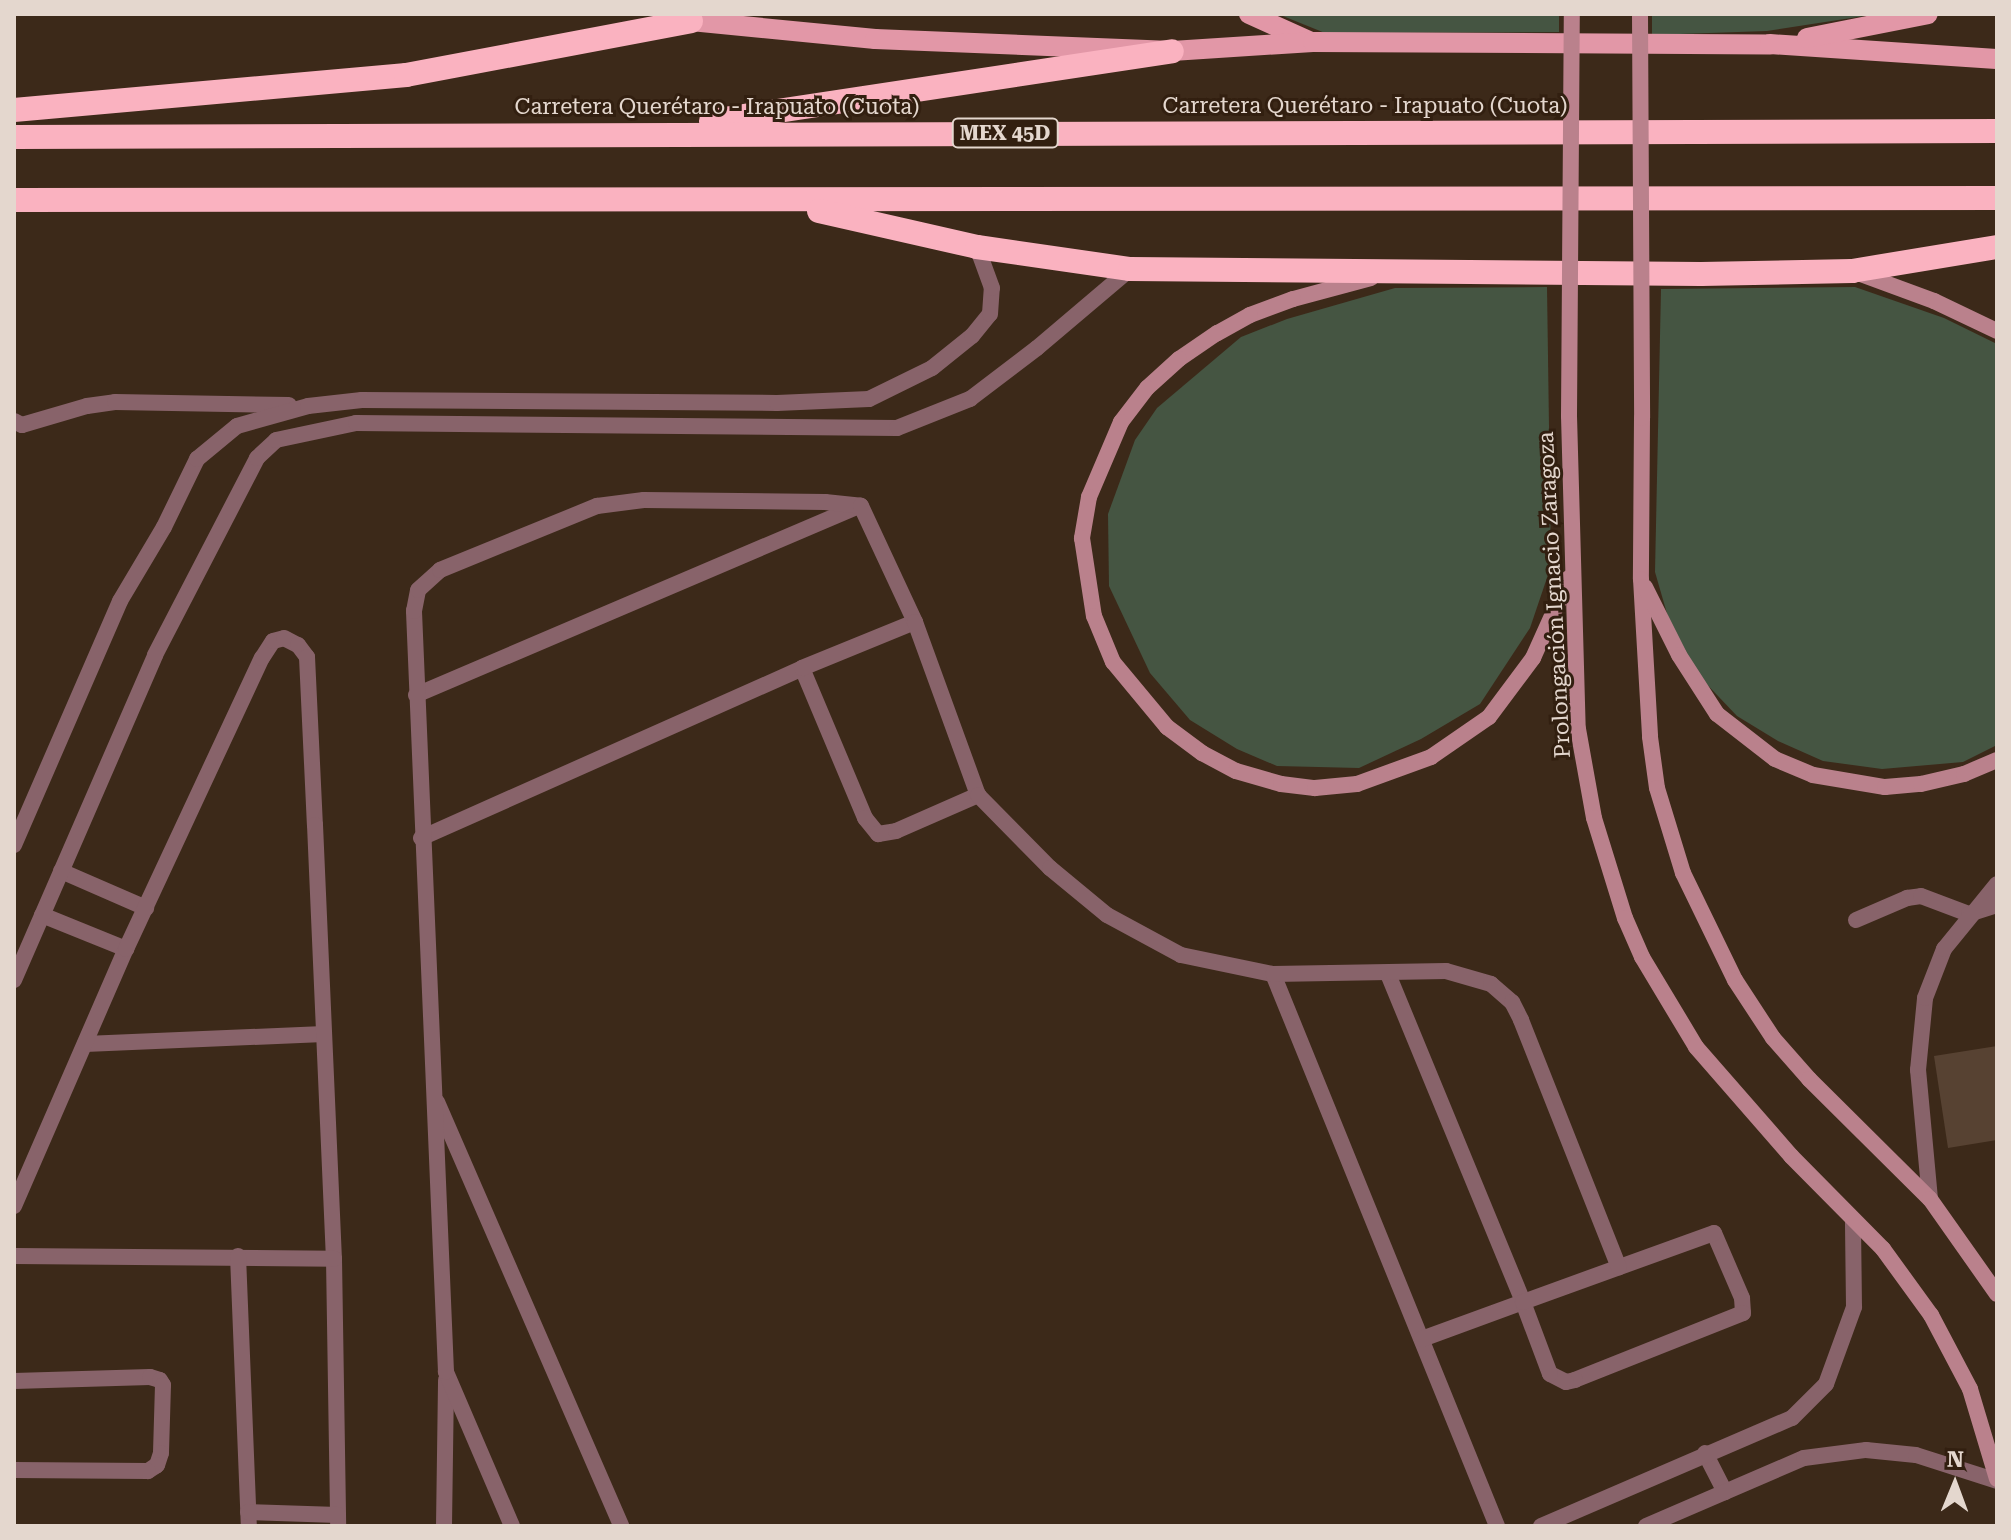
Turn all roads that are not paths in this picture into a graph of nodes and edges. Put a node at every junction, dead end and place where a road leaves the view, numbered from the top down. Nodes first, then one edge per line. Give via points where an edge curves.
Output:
1 (722, 14) edge
2 (1249, 14) edge
3 (1572, 14) edge
4 (1640, 14) edge
5 (1928, 14) edge
6 (690, 17) edge
7 (1313, 42) junction
8 (1770, 44) junction
9 (1172, 51) junction
10 (1997, 59) edge
11 (14, 110) edge
12 (1997, 131) edge
13 (629, 133) junction
14 (14, 137) edge
15 (1997, 198) edge
16 (14, 200) edge
17 (779, 202) junction
18 (977, 247) junction
19 (1997, 247) edge
20 (1130, 269) junction
21 (1403, 269) junction
22 (1852, 271) junction
23 (1997, 331) edge
24 (308, 406) junction
25 (14, 421) edge
26 (356, 423) junction
27 (861, 506) junction
28 (1571, 573) junction
29 (1641, 579) junction
30 (915, 622) junction
31 (802, 668) junction
32 (416, 695) junction
33 (1997, 760) edge
34 (978, 795) junction
35 (421, 838) junction
36 (14, 845) edge
37 (61, 871) junction
38 (1997, 884) edge
39 (1997, 905) edge
40 (146, 908) junction
41 (1969, 914) junction
42 (42, 915) junction
43 (1856, 920) dead end
44 (126, 949) junction
45 (1273, 974) junction
46 (1388, 974) junction
47 (14, 980) edge
48 (324, 1034) junction
49 (85, 1044) junction
50 (432, 1092) junction
51 (1930, 1199) junction
52 (14, 1206) edge
53 (1853, 1220) junction
54 (14, 1256) edge
55 (238, 1256) junction
56 (334, 1259) junction
57 (1619, 1267) junction
58 (1997, 1294) edge
59 (1523, 1302) junction
60 (1422, 1339) junction
61 (446, 1372) junction
62 (14, 1381) edge
63 (1705, 1453) junction
64 (14, 1470) edge
65 (1997, 1480) edge
66 (1725, 1492) junction
67 (248, 1519) edge
68 (338, 1521) edge
69 (444, 1526) edge
70 (512, 1526) edge
71 (621, 1526) edge
72 (1497, 1526) edge
73 (1541, 1526) edge
74 (1646, 1526) edge

1 - 6 street
2 - 7 main road
3 - 28 main road, Prolongación Ignacio Zaragoza, bridge
4 - 29 main road, bridge
5 - 8 main road
6 - 9 main road via 875,39
6 - 11 highway via 406,75
7 - 8 main road
7 - 9 main road
8 - 10 main road
9 - 13 highway
12 - 13 highway, Carretera Querétaro - Irapuato (Cuota) / MEX 45D
13 - 14 highway, Carretera Querétaro - Irapuato (Cuota) / MEX 45D
15 - 17 highway
16 - 17 highway
17 - 18 highway
18 - 20 highway
18 - 24 street via 992,288 990,314 932,368 869,399 362,400
19 - 22 highway
20 - 21 highway
20 - 26 street via 970,399 897,428
21 - 22 highway
21 - 28 main road via 1250,315 1179,359 1121,422 1089,497 1082,538 1094,616 1113,662 1167,727 1236,771 1292,786 1357,784 1431,757 1489,717 1533,658
22 - 23 main road
24 - 25 street via 115,402 22,425
24 - 26 street
24 - 36 street via 237,426 197,459 120,601
26 - 37 street via 276,440 257,458 155,655
27 - 30 street
27 - 32 street
27 - 32 street via 644,500 597,506 440,570 418,590
28 - 53 main road, Prolongación Ignacio Zaragoza via 1584,770 1608,866 1642,957 1675,1015 1728,1088
29 - 33 main road via 1679,655 1717,714 1775,759 1813,775 1885,787 1964,774
29 - 51 main road via 1657,788 1689,886 1735,980 1773,1038
30 - 31 street
30 - 34 street
31 - 34 street via 865,818 878,834
31 - 35 street
32 - 35 street
34 - 45 street via 1050,868 1107,915 1181,955
35 - 50 street
37 - 40 street
37 - 42 street
38 - 41 street
39 - 41 street
40 - 44 street
40 - 48 street via 262,658 273,641 284,638 298,645 307,657
41 - 43 street via 1921,896
41 - 51 street via 1933,970 1920,1032
42 - 44 street
42 - 47 street
44 - 49 street
45 - 46 street
45 - 60 street
46 - 57 street via 1446,971 1472,976 1512,1002
46 - 59 street
48 - 49 street
48 - 56 street
49 - 52 street
50 - 61 street
50 - 71 street
51 - 58 main road
53 - 63 street via 1854,1307 1826,1384 1792,1418
53 - 65 main road, Prolongación Ignacio Zaragoza via 1907,1279 1951,1348 1970,1389
54 - 55 street
55 - 56 street
55 - 67 street
56 - 68 street
57 - 59 street
57 - 59 street via 1714,1233 1742,1298 1743,1313 1566,1382 1550,1374
59 - 60 street
60 - 72 street
61 - 69 street
61 - 70 street
62 - 64 street via 150,1377 163,1385 161,1453 148,1471
63 - 66 street
63 - 73 street
65 - 66 street via 1916,1455 1866,1450 1804,1458
66 - 74 street
67 - 68 street

